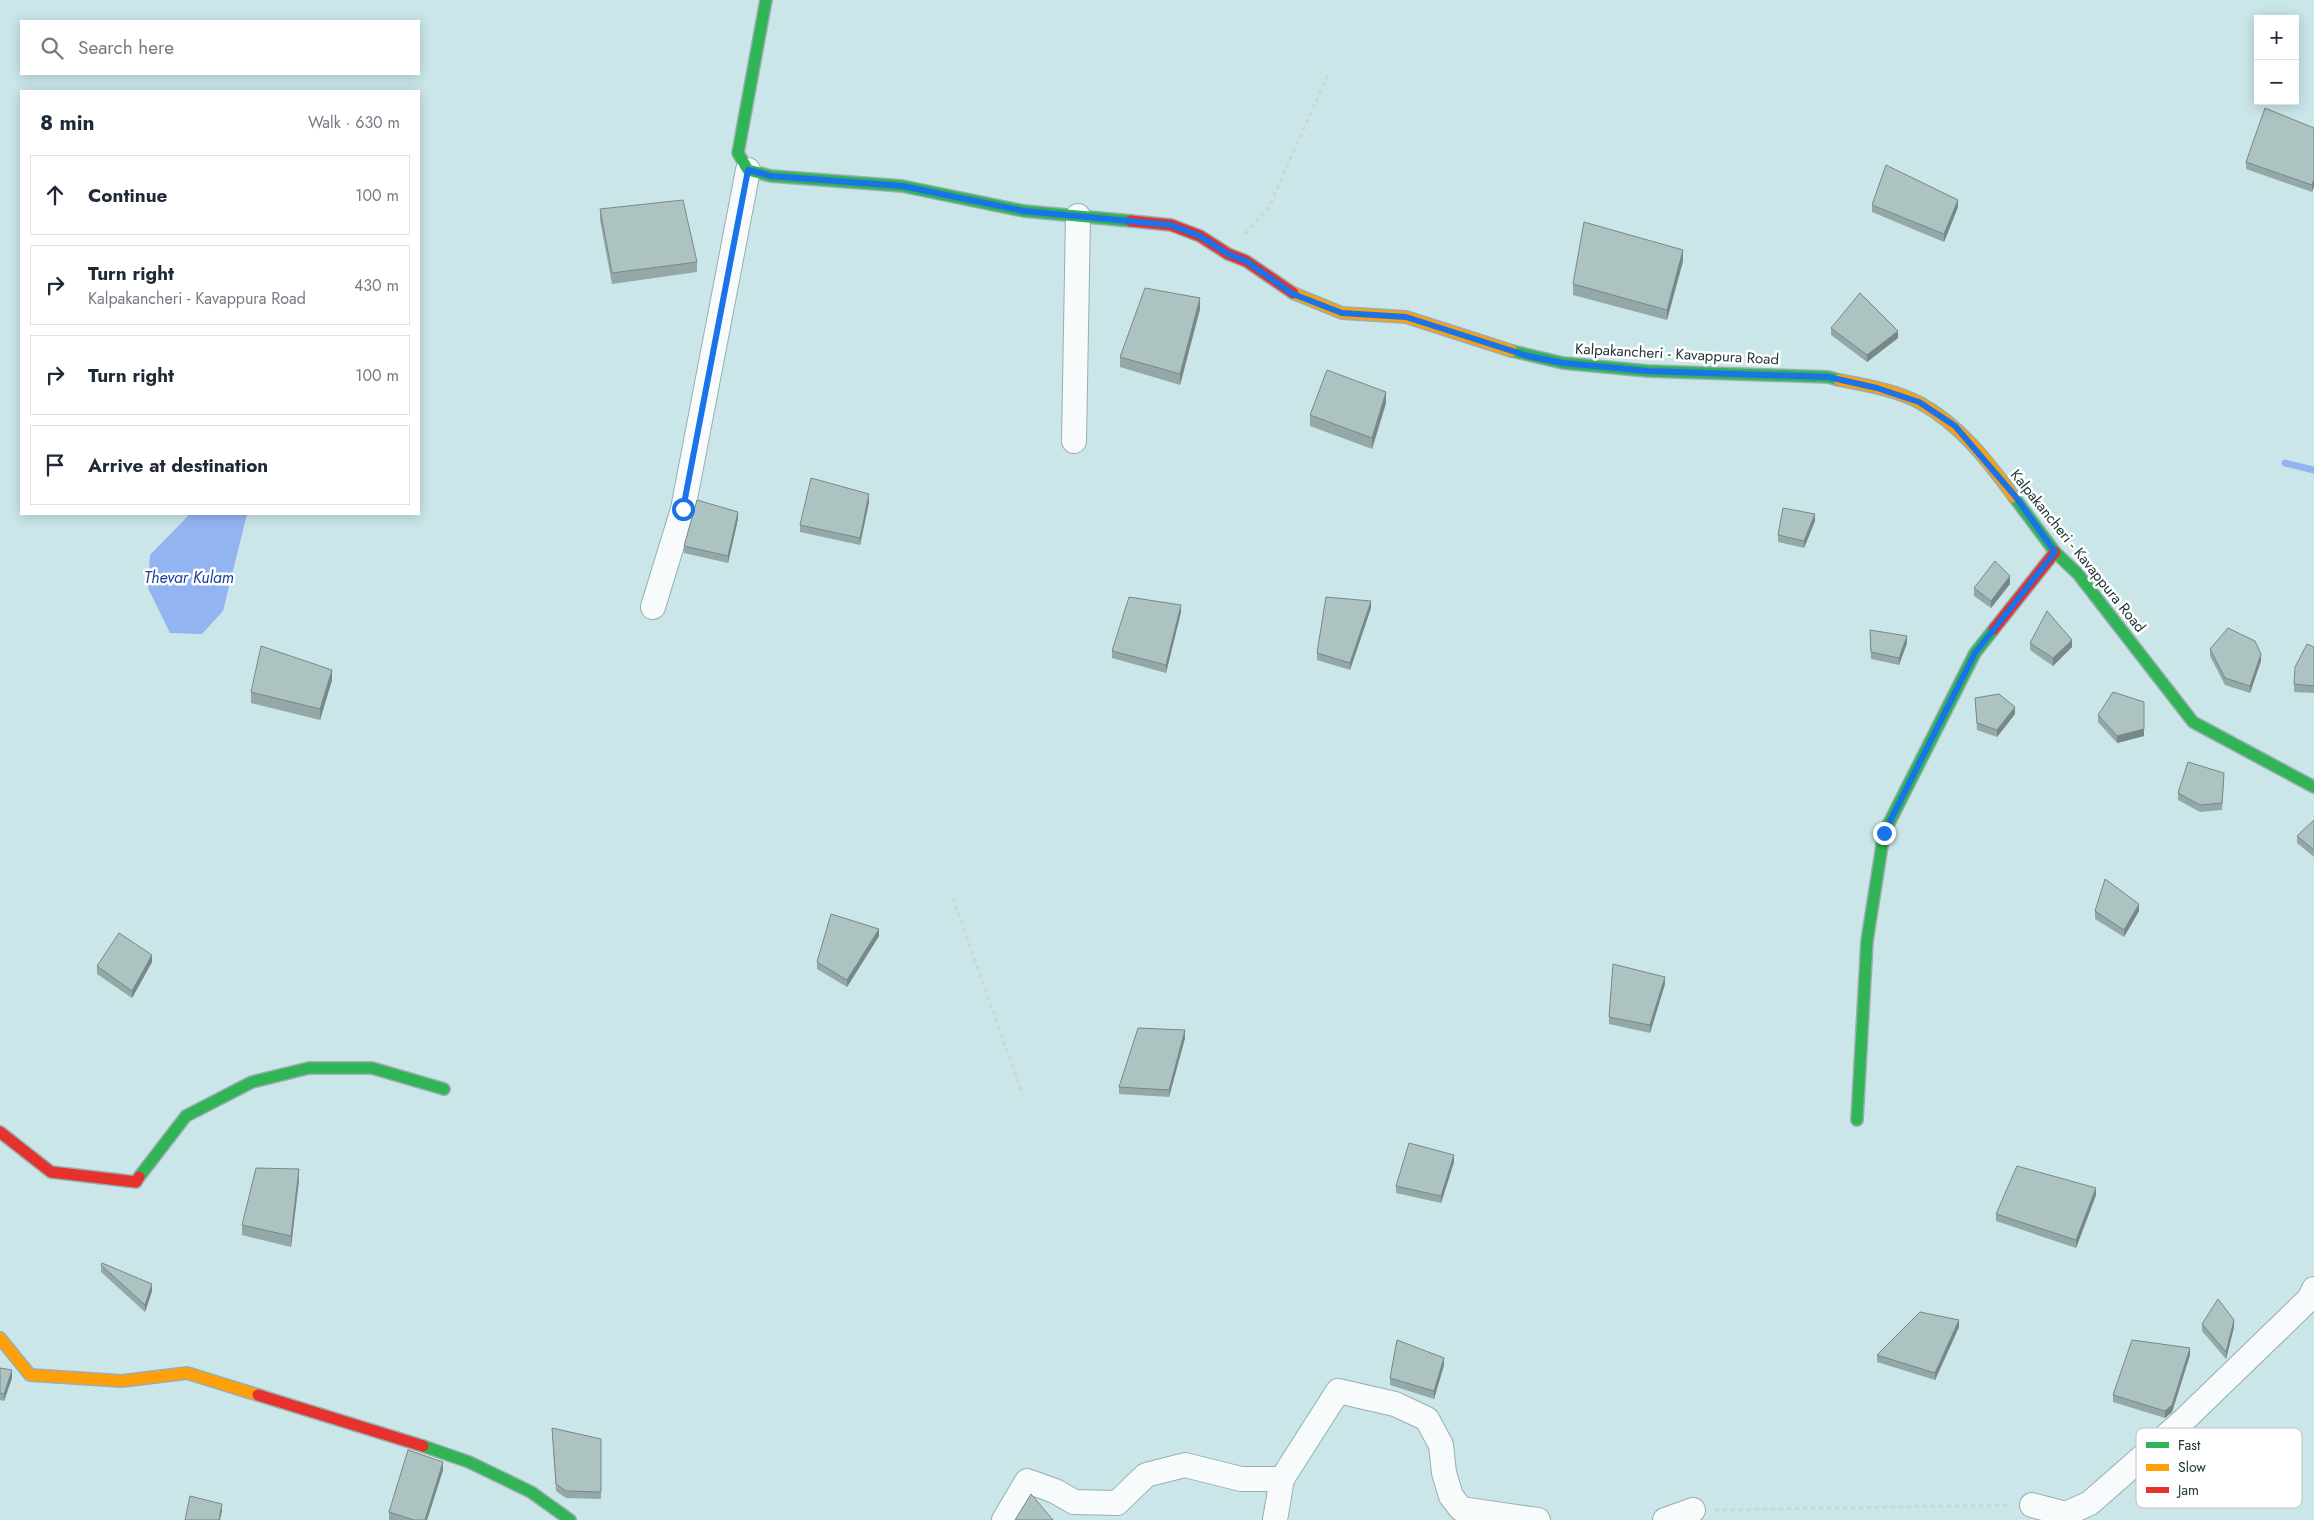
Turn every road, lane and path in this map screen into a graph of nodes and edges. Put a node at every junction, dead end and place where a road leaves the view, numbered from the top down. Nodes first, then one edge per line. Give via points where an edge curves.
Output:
1 (766, 0) edge
2 (1328, 74) dead end
3 (748, 170) junction
4 (1078, 216) junction
5 (1228, 254) junction
6 (1074, 441) dead end
7 (2055, 552) junction
8 (653, 607) dead end
9 (2314, 787) edge
10 (953, 898) dead end
11 (444, 1088) dead end
12 (1023, 1095) dead end
13 (1857, 1120) dead end
14 (0, 1132) edge
15 (2314, 1289) edge
16 (0, 1338) edge
17 (2173, 1428) edge
18 (2136, 1461) edge
19 (1282, 1479) junction
20 (2032, 1505) joint
21 (1693, 1510) joint
22 (570, 1520) edge
23 (1004, 1520) edge
24 (1275, 1520) edge
25 (1538, 1520) edge
26 (1665, 1520) edge

1 - 3 street via 738,153
2 - 5 path via 1269,207
3 - 4 street, Kalpakancheri - Kavappura Road via 771,176 902,186 1024,211
3 - 8 street via 683,509
4 - 5 street, Kalpakancheri - Kavappura Road via 1171,225 1200,236
4 - 6 street
5 - 7 street, Kalpakancheri - Kavappura Road via 1246,261 1293,294 1342,313 1406,317 1528,356 1563,363 1648,371 1828,377 1919,402 1955,426 2015,496
7 - 9 street, Kalpakancheri - Kavappura Road via 2078,574 2193,722
7 - 13 street via 1975,653 1884,833 1867,942
10 - 12 path
11 - 14 street via 372,1068 309,1068 252,1082 186,1116 136,1182 51,1172
15 - 17 street via 2309,1299
16 - 22 street via 30,1375 122,1381 187,1373 469,1462 531,1492
18 - 20 street via 2090,1503 2066,1514
19 - 23 street via 1241,1479 1185,1465 1146,1474 1117,1503 1074,1502 1027,1481
19 - 24 street
19 - 25 street via 1338,1391 1395,1404 1427,1419 1441,1445 1451,1496 1462,1509
20 - 21 path
21 - 26 street

